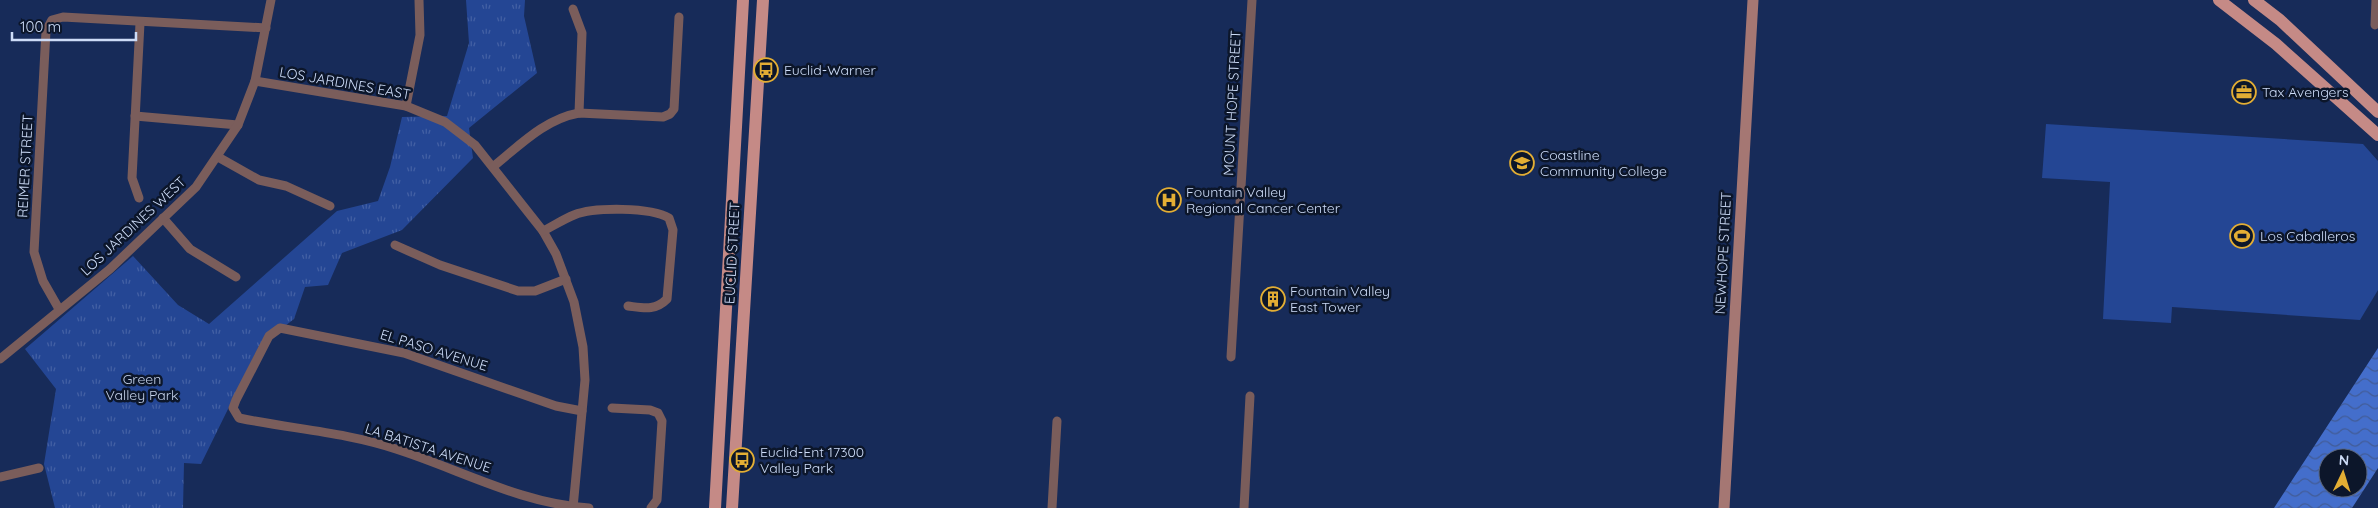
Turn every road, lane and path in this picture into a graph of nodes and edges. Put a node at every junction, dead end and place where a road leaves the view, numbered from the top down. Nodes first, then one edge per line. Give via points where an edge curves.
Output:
1 (265, 0) edge
2 (271, 0) edge
3 (419, 0) edge
4 (743, 0) edge
5 (763, 0) edge
6 (1252, 0) edge
7 (1753, 0) edge
8 (2218, 0) edge
9 (2254, 0) edge
10 (2376, 0) edge
11 (573, 9) dead end
12 (679, 17) dead end
13 (140, 22) junction
14 (2375, 25) dead end
15 (266, 28) junction
16 (255, 81) junction
17 (406, 106) junction
18 (2378, 112) edge
19 (579, 113) junction
20 (135, 116) junction
21 (238, 125) junction
22 (2378, 135) edge
23 (218, 157) junction
24 (494, 166) junction
25 (140, 198) dead end
26 (330, 206) dead end
27 (163, 218) junction
28 (543, 231) junction
29 (394, 245) dead end
30 (236, 277) dead end
31 (566, 279) junction
32 (628, 306) dead end
33 (59, 309) junction
34 (1231, 357) dead end
35 (0, 359) edge
36 (1250, 396) dead end
37 (233, 408) joint
38 (612, 408) dead end
39 (582, 411) junction
40 (1057, 421) dead end
41 (39, 468) dead end
42 (0, 477) edge
43 (573, 508) edge
44 (588, 508) edge
45 (652, 508) edge
46 (714, 508) edge
47 (732, 508) edge
48 (1052, 508) edge
49 (1244, 508) edge
50 (1724, 508) edge

1 - 15 street, LOS JARDINES WEST
2 - 15 street, LOS JARDINES WEST
3 - 17 street via 420,34
4 - 46 main road, EUCLID STREET
5 - 47 main road, EUCLID STREET
6 - 34 street, MOUNT HOPE STREET
7 - 50 street, NEWHOPE STREET
8 - 22 main road via 2276,44
9 - 18 main road via 2280,20
10 - 14 street
11 - 19 street via 582,33
12 - 19 street via 674,109 670,114 663,117
13 - 15 street
13 - 20 street
13 - 33 street, REIMER STREET via 63,17 52,20 46,31 34,252 43,281
15 - 16 street, LOS JARDINES WEST
16 - 17 street, LOS JARDINES EAST
16 - 21 street, LOS JARDINES WEST
17 - 24 street, LOS JARDINES EAST via 445,122 474,144
19 - 24 street via 566,115 541,129
20 - 21 street
20 - 25 street via 132,178
21 - 23 street, LOS JARDINES WEST
23 - 26 street via 259,180 286,186
23 - 27 street, LOS JARDINES WEST via 196,187
24 - 28 street, LOS JARDINES EAST
27 - 30 street via 190,249
27 - 33 street, LOS JARDINES WEST via 110,269
28 - 31 street, LOS JARDINES EAST
28 - 32 street via 575,215 598,210 654,212 669,218 673,230 667,299 650,309
29 - 31 street via 440,265 518,291 535,291
31 - 39 street, LOS JARDINES EAST via 583,347
33 - 35 street, LOS JARDINES WEST
36 - 49 street
37 - 39 street, EL PASO AVENUE via 269,336 276,329 286,328 404,353 556,406
37 - 43 street, LA BATISTA AVENUE via 239,418 355,438 441,464 537,500
38 - 45 street via 650,410 658,413 662,422 657,500
39 - 43 street, LOS JARDINES EAST
40 - 48 street
41 - 42 street
43 - 44 street, LA BATISTA AVENUE

